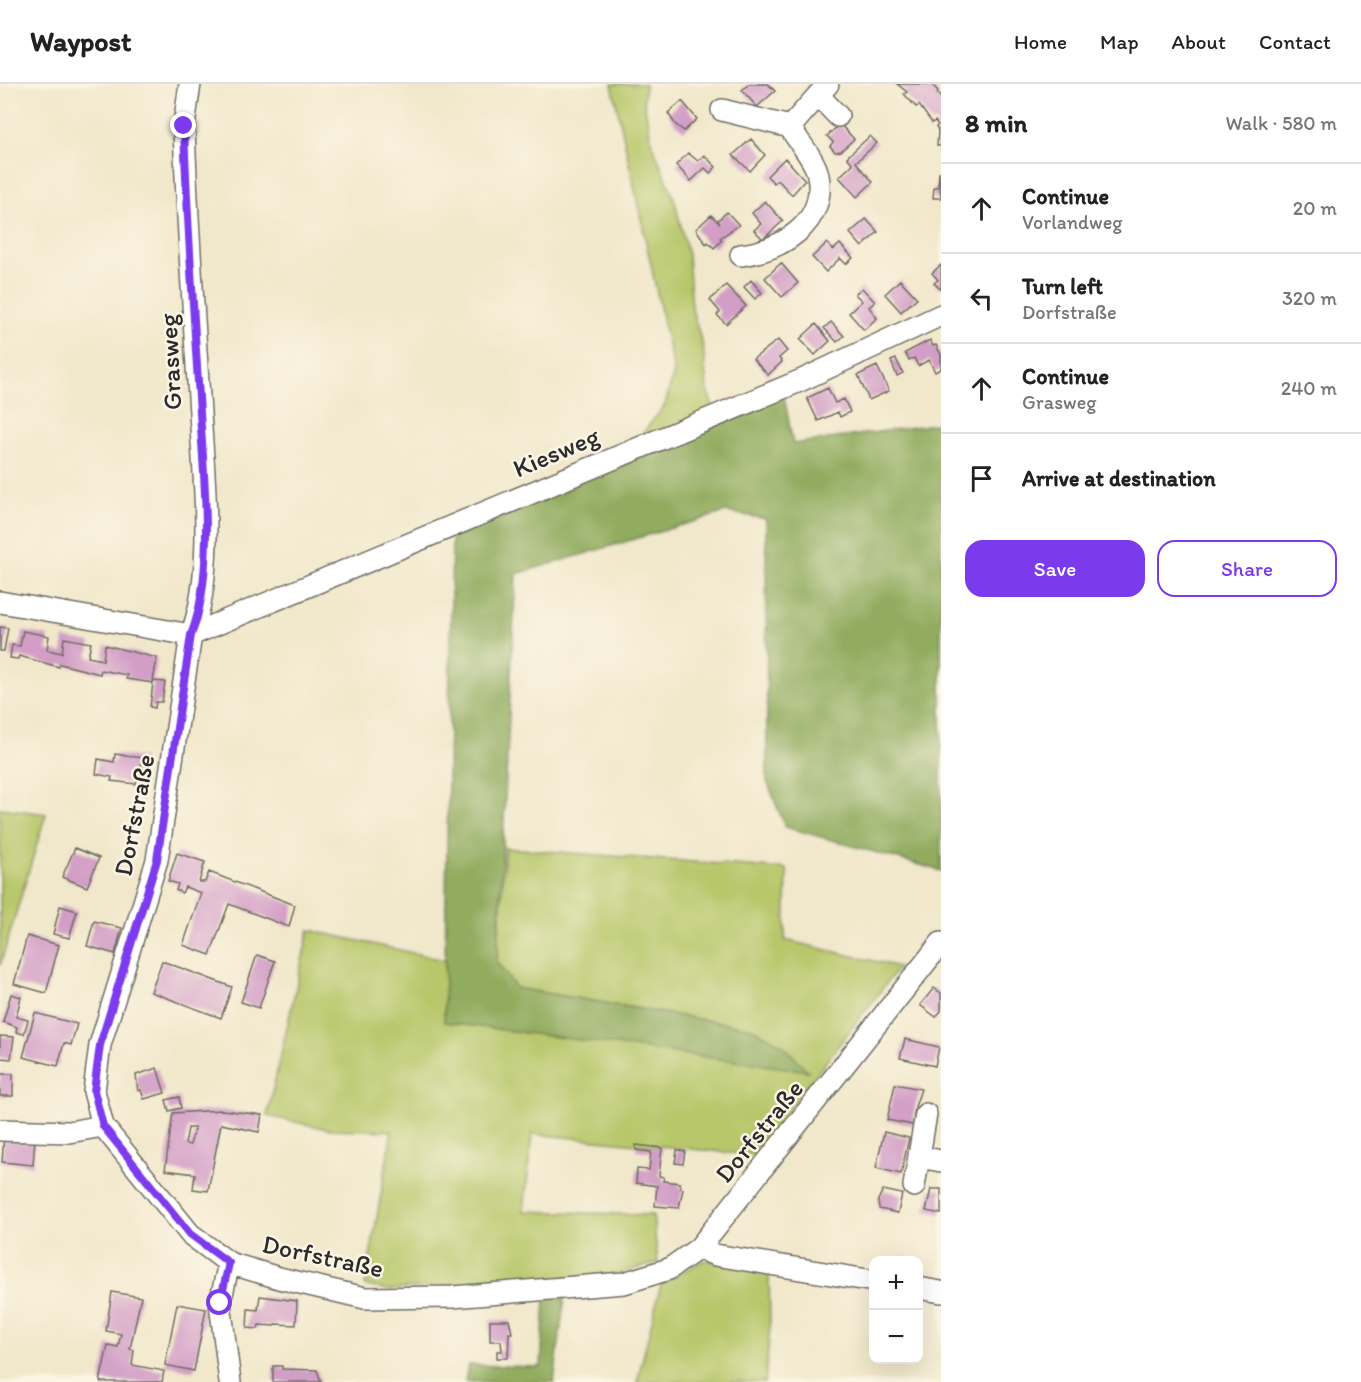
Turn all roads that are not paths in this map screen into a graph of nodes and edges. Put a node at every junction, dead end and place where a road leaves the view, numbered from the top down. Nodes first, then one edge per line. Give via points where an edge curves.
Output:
1 (190, 84) edge
2 (823, 89) edge
3 (722, 110) dead end
4 (838, 116) dead end
5 (790, 127) junction
6 (741, 255) dead end
7 (941, 315) edge
8 (0, 602) edge
9 (191, 635) junction
10 (941, 943) edge
11 (926, 1114) dead end
12 (103, 1126) junction
13 (0, 1130) edge
14 (920, 1157) junction
15 (941, 1161) edge
16 (914, 1186) dead end
17 (699, 1248) junction
18 (229, 1263) junction
19 (869, 1280) edge
20 (923, 1289) edge
21 (941, 1292) edge
22 (230, 1382) edge

1 - 9 street, Grasweg via 184,126 205,559 199,616
2 - 4 street
2 - 5 street
3 - 5 street
5 - 6 street via 818,174 818,202 806,224 781,245
7 - 9 street, Kiesweg via 802,380
8 - 9 street
9 - 12 street, Dorfstraße via 157,860 100,1045 94,1091
10 - 17 street, Dorfstraße
11 - 14 street
12 - 13 street via 69,1132
12 - 18 street, Dorfstraße via 190,1234
14 - 15 street
14 - 16 street
17 - 18 street, Dorfstraße via 669,1269 624,1283 452,1297 365,1298
17 - 19 street via 715,1255
18 - 22 street via 220,1303
20 - 21 street

